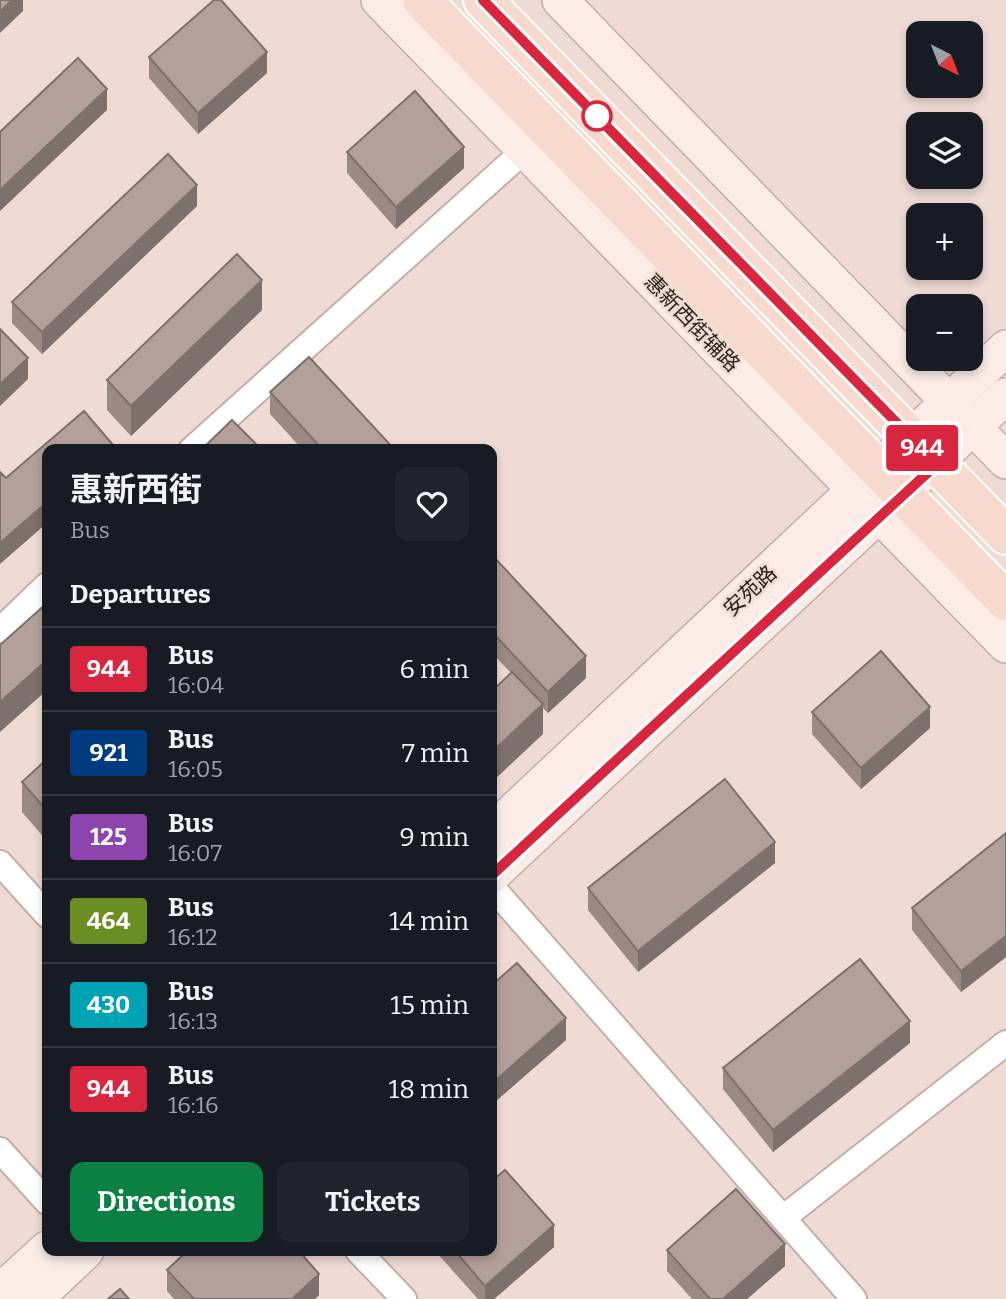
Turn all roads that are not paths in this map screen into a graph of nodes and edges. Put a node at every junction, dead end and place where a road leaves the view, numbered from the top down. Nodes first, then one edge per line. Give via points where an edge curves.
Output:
1 (379, 0) edge
2 (422, 0) edge
3 (483, 0) edge
4 (560, 0) edge
5 (525, 150) junction
6 (1006, 348) edge
7 (1006, 396) edge
8 (950, 402) junction
9 (974, 427) junction
10 (198, 444) edge
11 (925, 451) junction
12 (1006, 461) edge
13 (879, 493) junction
14 (1006, 535) edge
15 (42, 590) edge
16 (1006, 601) edge
17 (0, 630) edge
18 (1006, 645) edge
19 (497, 827) edge
20 (0, 863) edge
21 (497, 870) edge
22 (497, 893) edge
23 (42, 909) edge
24 (1006, 1043) edge
25 (0, 1150) edge
26 (42, 1196) edge
27 (783, 1217) junction
28 (42, 1253) edge
29 (81, 1256) edge
30 (363, 1256) edge
31 (0, 1292) edge
32 (35, 1299) edge
33 (404, 1299) edge
34 (854, 1299) edge

1 - 5 street, 惠新西街辅路
2 - 13 main road
3 - 11 main road
4 - 8 street
5 - 10 street
5 - 13 street, 惠新西街辅路
6 - 8 street, 安苑路
7 - 9 street, 安苑路
8 - 9 street
8 - 11 street, 安苑路
9 - 11 street, 安苑路
9 - 12 street
11 - 13 street, 安苑路
11 - 14 main road
13 - 16 main road
13 - 18 street, 惠新西街辅路
13 - 19 street, 安苑路
13 - 21 street, 安苑路
15 - 17 street
20 - 23 street
22 - 27 street
24 - 27 street
25 - 26 street
27 - 34 street
28 - 31 street
29 - 32 street
30 - 33 street

